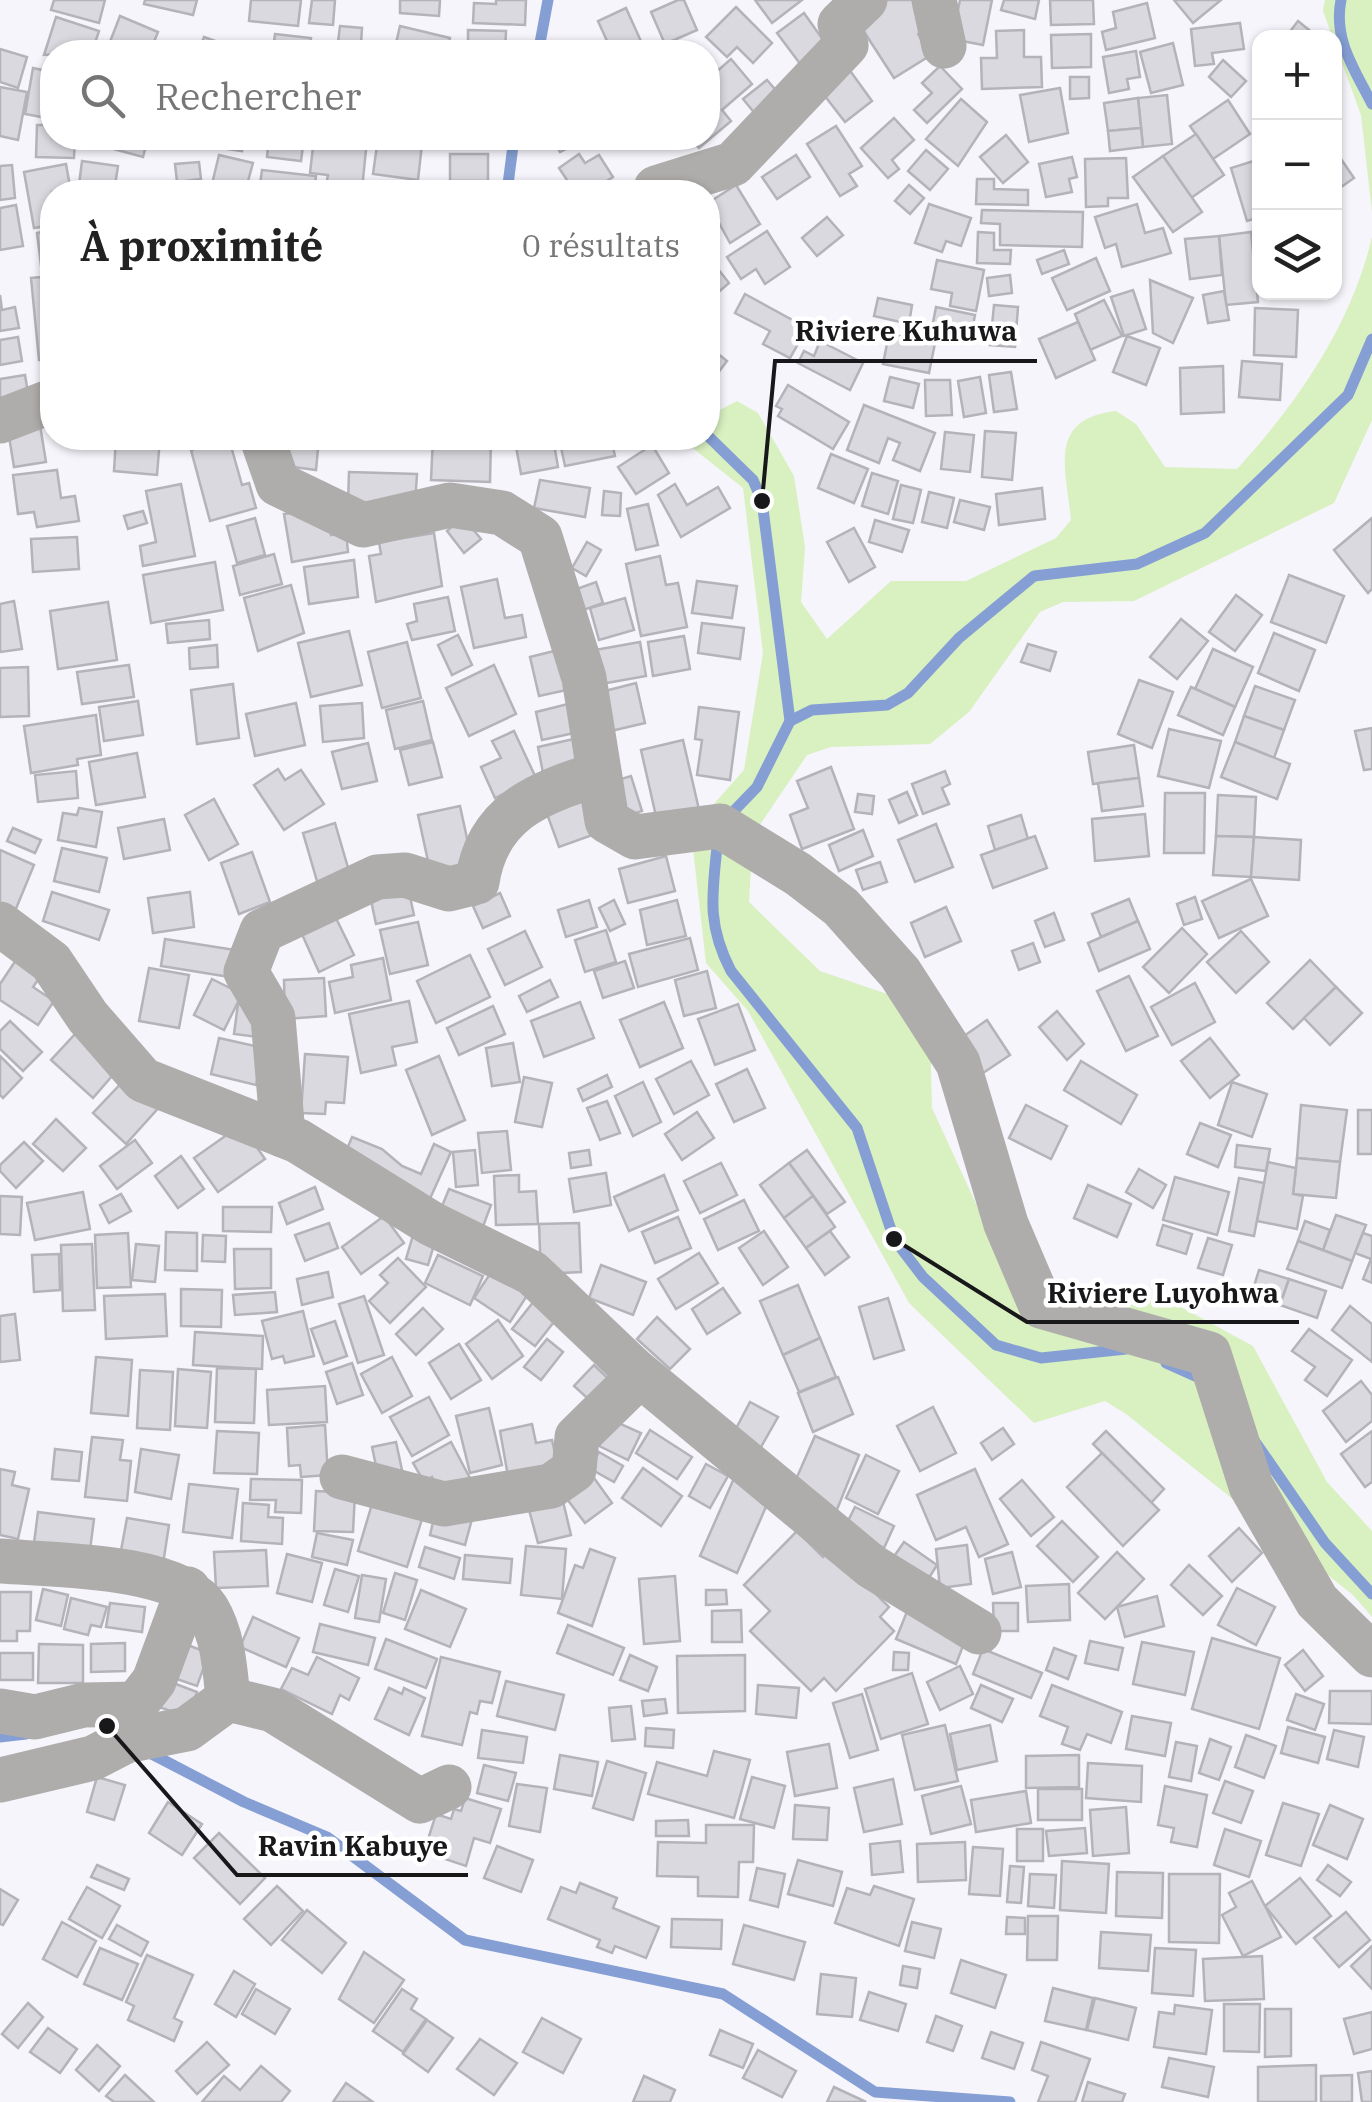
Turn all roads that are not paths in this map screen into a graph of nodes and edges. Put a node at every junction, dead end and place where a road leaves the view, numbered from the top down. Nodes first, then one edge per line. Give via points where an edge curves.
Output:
1 (865, 0) edge
2 (934, 0) edge
3 (944, 46) dead end
4 (681, 180) edge
5 (40, 406) edge
6 (0, 421) edge
7 (266, 450) edge
8 (599, 774) junction
9 (0, 924) edge
10 (283, 1135) junction
11 (632, 1369) junction
12 (342, 1477) dead end
13 (0, 1561) edge
14 (188, 1589) junction
15 (979, 1632) dead end
16 (1372, 1655) edge
17 (228, 1699) junction
18 (0, 1711) edge
19 (0, 1780) edge
20 (449, 1786) dead end

1 - 4 street via 840,24 846,45 732,164
2 - 3 street
5 - 6 street
7 - 8 street via 278,484 362,525 450,504 502,513 540,537 584,678
8 - 10 street via 551,788 499,824 482,852 478,882 449,889 405,875 377,877 262,931 246,972 273,1018
8 - 16 street via 607,820 635,837 720,826 842,907 888,960 958,1063 1006,1224 1042,1306 1209,1354 1251,1486 1317,1601
9 - 10 street via 52,962 88,1017 143,1080
10 - 11 street via 432,1224 532,1273
11 - 12 street via 628,1387 577,1437 574,1470 551,1486 444,1504
11 - 15 street via 870,1566
13 - 14 street via 134,1575
14 - 17 street via 217,1629
14 - 18 street via 154,1681 136,1704 84,1705 35,1717
17 - 19 street via 186,1729
17 - 20 street via 273,1710 420,1801

